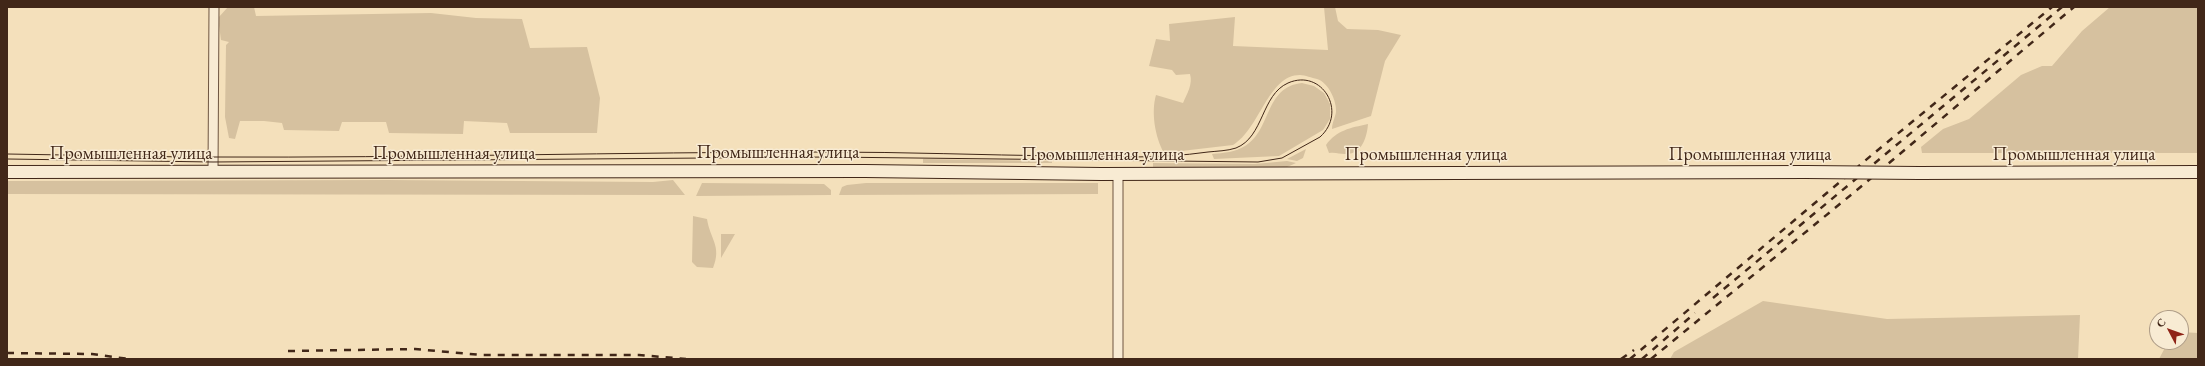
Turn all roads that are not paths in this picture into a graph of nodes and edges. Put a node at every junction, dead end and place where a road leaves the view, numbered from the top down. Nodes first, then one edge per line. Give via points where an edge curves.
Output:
1 (214, 7) edge
2 (7, 172) edge
3 (213, 172) junction
4 (2198, 172) edge
5 (1118, 174) junction
6 (1118, 359) edge

1 - 3 street
2 - 3 street, Промышленная улица
3 - 5 street, Промышленная улица via 872,171
4 - 5 street, Промышленная улица, bridge
5 - 6 street

